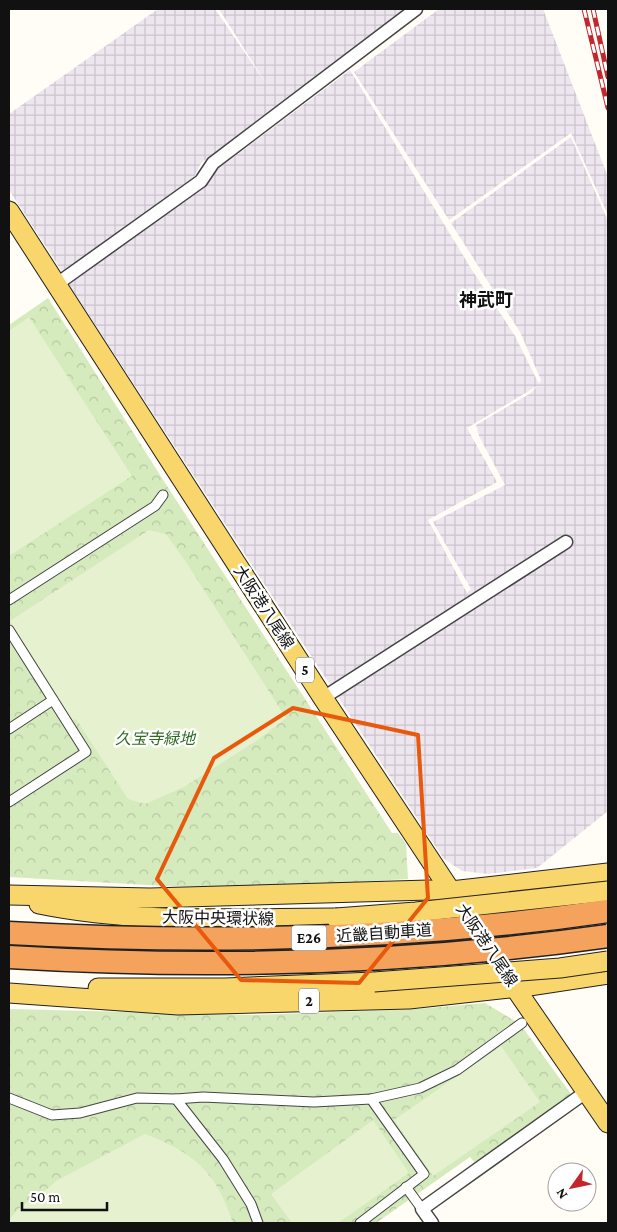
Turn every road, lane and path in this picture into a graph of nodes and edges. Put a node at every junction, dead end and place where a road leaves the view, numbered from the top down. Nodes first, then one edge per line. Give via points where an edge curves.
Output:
1 (416, 9) edge
2 (9, 211) edge
3 (57, 284) junction
4 (163, 495) dead end
5 (566, 542) dead end
6 (9, 600) edge
7 (9, 630) edge
8 (323, 698) junction
9 (53, 700) junction
10 (9, 728) edge
11 (9, 802) edge
12 (608, 872) edge
13 (451, 891) junction
14 (608, 891) edge
15 (9, 896) edge
16 (608, 911) edge
17 (9, 933) edge
18 (608, 936) edge
19 (9, 957) edge
20 (607, 971) edge
21 (9, 987) edge
22 (515, 988) junction
23 (9, 993) edge
24 (522, 1023) dead end
25 (586, 1092) junction
26 (9, 1098) edge
27 (176, 1099) junction
28 (371, 1099) junction
29 (608, 1123) edge
30 (406, 1187) junction
31 (422, 1209) junction
32 (258, 1223) edge
33 (360, 1223) edge
34 (432, 1223) edge

1 - 3 street via 213,163 202,181
2 - 3 main road, 大阪港八尾線 / 5
3 - 8 main road, 大阪港八尾線 / 5
4 - 6 street via 155,506
5 - 8 street
7 - 9 street
8 - 13 main road, 大阪港八尾線 / 5
9 - 10 street
9 - 11 street via 86,752
12 - 13 main road
13 - 15 main road via 150,898
13 - 22 main road, 大阪港八尾線 / 5
14 - 15 main road, 大阪中央環状線, bridge via 336,918 176,919 71,910
16 - 17 highway, 近畿自動車道 / E26, bridge via 382,935 207,940
18 - 19 highway, 近畿自動車道 / E26, bridge via 387,959 206,964
20 - 21 main road, 2, bridge via 560,968 374,982 225,988
20 - 22 main road, 2
22 - 23 main road, 2 via 409,998 178,1005
22 - 25 main road, 大阪港八尾線 / 5
24 - 28 street via 457,1070 420,1088
25 - 29 main road, 大阪港八尾線 / 5
25 - 31 street
26 - 27 street via 52,1115 80,1113 137,1098
27 - 28 street via 314,1102
27 - 32 street via 223,1159 251,1204
28 - 30 street via 424,1174
30 - 31 street
30 - 33 street
31 - 34 street

